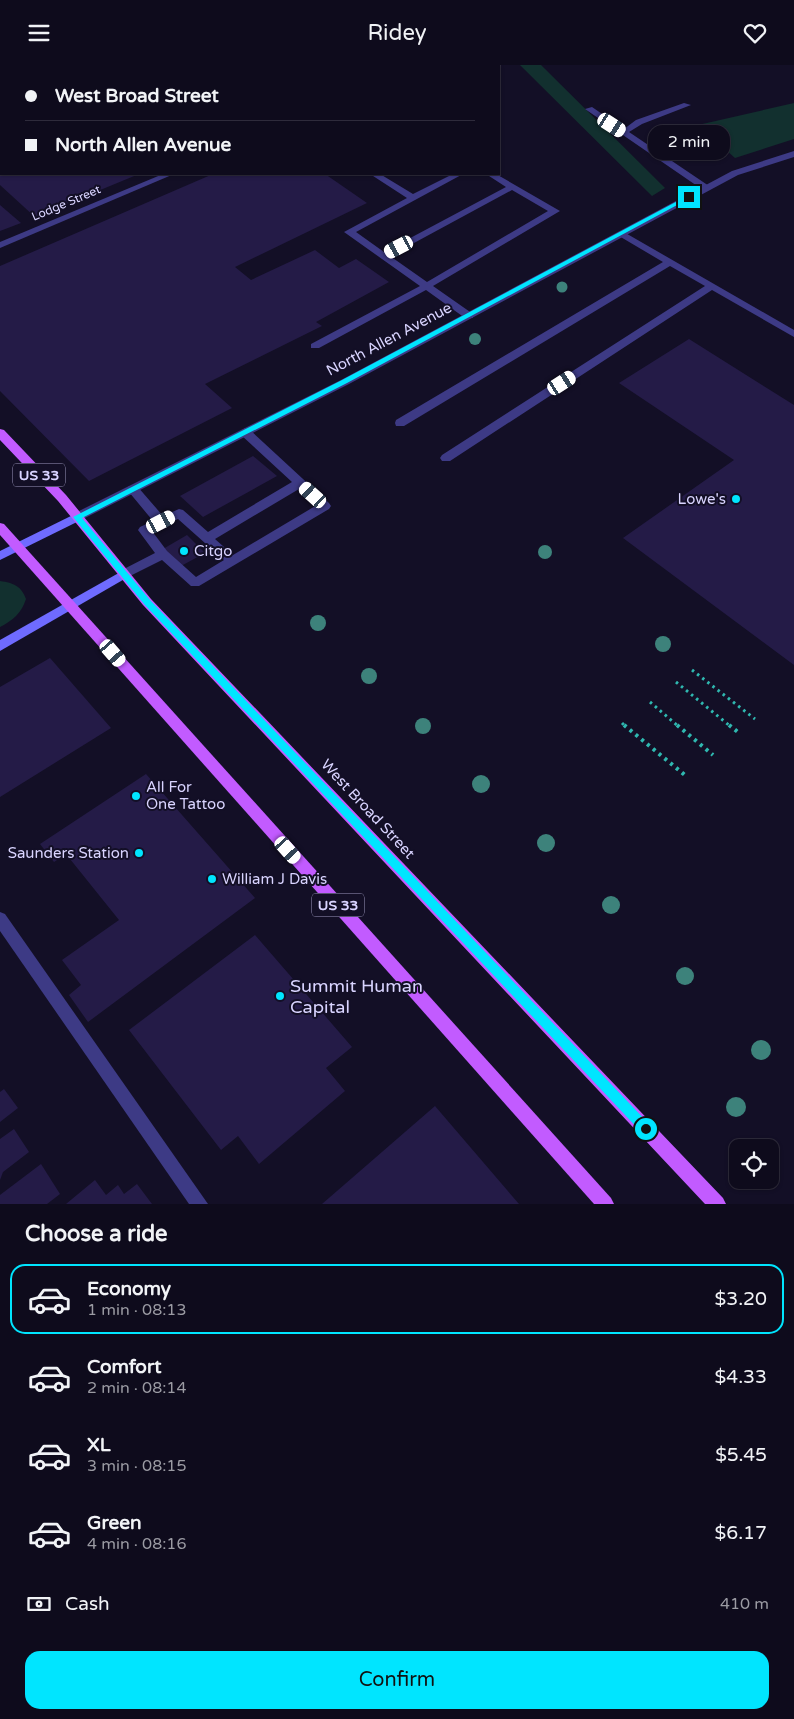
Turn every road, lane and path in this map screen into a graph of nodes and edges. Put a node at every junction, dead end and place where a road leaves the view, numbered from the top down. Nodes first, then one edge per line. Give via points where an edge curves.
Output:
1 (687, 105) dead end
2 (589, 109) dead end
3 (624, 132) junction
4 (794, 153) edge
5 (168, 175) edge
6 (376, 175) edge
7 (457, 175) edge
8 (492, 175) edge
9 (512, 187) junction
10 (706, 188) junction
11 (413, 198) junction
12 (622, 233) junction
13 (0, 245) edge
14 (383, 255) junction
15 (670, 262) junction
16 (427, 286) junction
17 (712, 286) junction
18 (468, 316) junction
19 (794, 334) edge
20 (315, 346) dead end
21 (400, 423) dead end
22 (0, 433) edge
23 (245, 433) junction
24 (446, 458) dead end
25 (300, 483) junction
26 (133, 489) junction
27 (77, 517) junction
28 (161, 522) junction
29 (0, 527) edge
30 (207, 538) junction
31 (18, 547) junction
32 (163, 554) junction
33 (0, 556) edge
34 (233, 561) junction
35 (124, 574) junction
36 (71, 606) junction
37 (0, 646) edge
38 (692, 670) dead end
39 (676, 682) dead end
40 (650, 702) dead end
41 (755, 719) dead end
42 (622, 723) dead end
43 (739, 733) dead end
44 (712, 755) dead end
45 (686, 776) dead end
46 (0, 919) edge
47 (199, 1204) edge
48 (606, 1204) edge
49 (717, 1204) edge

1 - 3 street via 639,122
2 - 3 street
3 - 10 street
4 - 10 street, North Allen Avenue via 735,173
5 - 13 street, Lodge Street
6 - 11 street
7 - 11 street
8 - 9 street
9 - 14 street
9 - 16 street via 555,211
10 - 12 street, North Allen Avenue
11 - 14 street via 349,232
12 - 15 street
12 - 18 street, North Allen Avenue
14 - 16 street
15 - 17 street
15 - 21 street
16 - 18 street
16 - 20 street
17 - 19 street
17 - 24 street
18 - 23 street, North Allen Avenue
22 - 27 main road, West Broad Street / US 33
23 - 25 street
23 - 26 street, North Allen Avenue
25 - 30 street
25 - 34 street via 326,506
26 - 27 street, North Allen Avenue
26 - 28 street
27 - 31 street, North Allen Avenue
27 - 35 main road, West Broad Street / US 33
28 - 30 street via 179,513
28 - 32 street via 144,530
29 - 31 main road, US 33
30 - 34 street
31 - 33 street, North Allen Avenue
31 - 36 main road, US 33
32 - 34 street via 195,583
32 - 35 street
35 - 36 street
35 - 49 main road, West Broad Street / US 33
36 - 37 street
36 - 48 main road, US 33
38 - 41 path
39 - 43 path
40 - 44 path
42 - 45 path
46 - 47 street

